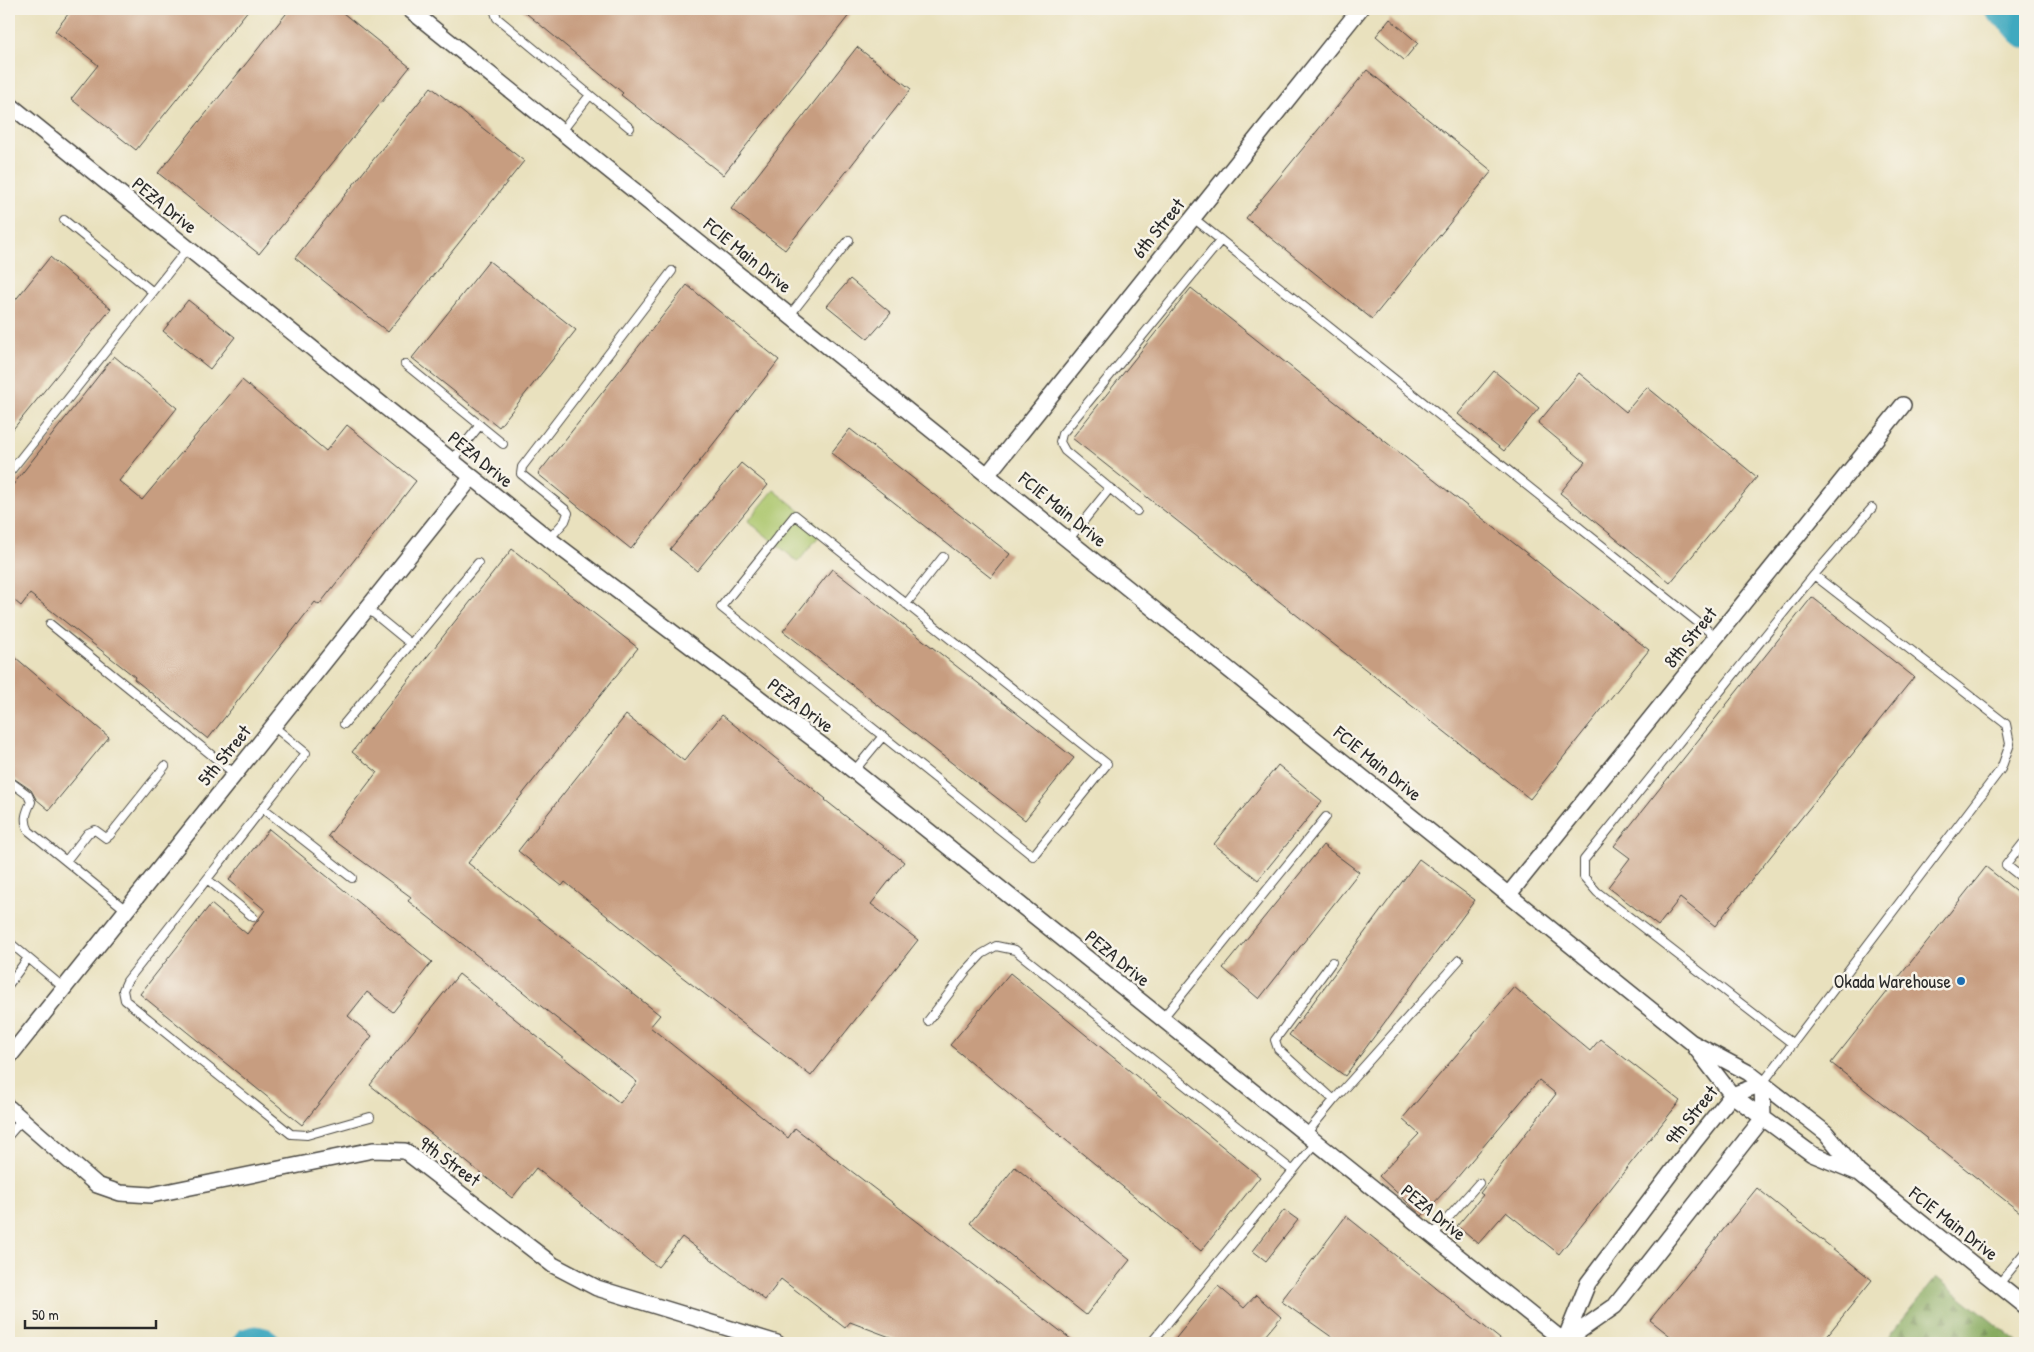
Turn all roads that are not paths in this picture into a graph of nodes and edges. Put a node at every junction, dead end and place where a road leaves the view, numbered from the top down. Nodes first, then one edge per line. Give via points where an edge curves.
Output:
1 (409, 9) edge
2 (494, 9) edge
3 (1360, 9) edge
4 (590, 95) junction
5 (9, 104) edge
6 (630, 128) dead end
7 (562, 131) junction
8 (1192, 217) junction
9 (64, 220) dead end
10 (849, 240) dead end
11 (1221, 240) junction
12 (188, 248) junction
13 (672, 271) dead end
14 (153, 292) junction
15 (790, 315) junction
16 (404, 364) dead end
17 (1903, 405) dead end
18 (480, 426) junction
19 (503, 444) dead end
20 (451, 461) junction
21 (9, 473) edge
22 (988, 474) junction
23 (472, 477) junction
24 (1110, 488) junction
25 (1872, 508) dead end
26 (1137, 511) dead end
27 (549, 539) junction
28 (1069, 539) junction
29 (943, 557) dead end
30 (478, 563) dead end
31 (1814, 575) junction
32 (906, 604) junction
33 (367, 608) junction
34 (50, 624) dead end
35 (1716, 636) junction
36 (411, 644) junction
37 (344, 724) dead end
38 (273, 726) junction
39 (882, 736) junction
40 (165, 766) dead end
41 (854, 771) junction
42 (235, 774) junction
43 (9, 781) edge
44 (263, 808) junction
45 (1326, 817) dead end
46 (2025, 841) edge
47 (66, 862) junction
48 (352, 878) dead end
49 (207, 879) junction
50 (2025, 880) edge
51 (1509, 894) junction
52 (126, 910) junction
53 (254, 917) dead end
54 (9, 942) edge
55 (28, 958) junction
56 (1460, 960) dead end
57 (1332, 962) dead end
58 (9, 984) edge
59 (64, 988) junction
60 (1162, 1019) junction
61 (928, 1021) dead end
62 (1690, 1042) junction
63 (1793, 1044) junction
64 (9, 1057) edge
65 (1762, 1084) junction
66 (1732, 1094) junction
67 (1334, 1100) junction
68 (9, 1108) edge
69 (370, 1117) dead end
70 (1763, 1118) junction
71 (22, 1120) junction
72 (9, 1135) edge
73 (1311, 1139) junction
74 (1293, 1171) junction
75 (1858, 1172) junction
76 (1479, 1182) dead end
77 (1432, 1236) junction
78 (2025, 1252) edge
79 (1999, 1284) junction
80 (2025, 1306) edge
81 (777, 1343) edge
82 (1151, 1343) edge
83 (1564, 1343) edge

1 - 7 street, FCIE Main Drive
2 - 4 lane via 498,18
3 - 8 street, 6th Street
4 - 6 lane
4 - 7 lane
5 - 12 street, PEZA Drive
7 - 15 street, FCIE Main Drive
8 - 11 lane
8 - 22 street, 6th Street
9 - 14 lane
10 - 15 lane
11 - 24 lane via 1062,434 1060,442 1064,452
11 - 35 lane
12 - 14 lane
12 - 20 street, PEZA Drive
13 - 27 lane via 522,467 521,474 568,514 566,521
14 - 21 lane
15 - 22 street, FCIE Main Drive
16 - 18 lane
17 - 35 street, 8th Street
18 - 19 lane
18 - 20 lane
20 - 23 street, PEZA Drive
22 - 28 street, FCIE Main Drive
23 - 27 street, PEZA Drive
23 - 33 street, 5th Street
24 - 26 lane
24 - 28 lane
25 - 31 lane
27 - 41 street, PEZA Drive
28 - 51 street, FCIE Main Drive
29 - 32 lane
30 - 36 lane
31 - 63 lane via 2006,724 2010,744 2001,769
31 - 63 lane via 1584,860 1584,877 1597,892
32 - 39 lane via 795,515 721,607
32 - 39 lane via 1107,764 1033,856
33 - 36 lane
33 - 38 street, 5th Street
34 - 42 lane
35 - 51 street, 8th Street
36 - 37 lane
38 - 42 street, 5th Street
38 - 44 lane via 306,753
39 - 41 lane
40 - 47 lane via 110,835 106,838 95,830 88,833
41 - 60 street, PEZA Drive
42 - 52 street, 5th Street
43 - 47 lane via 28,795 31,802 25,823 29,831
44 - 48 lane
44 - 49 lane
45 - 60 lane
46 - 50 lane via 2006,865
47 - 52 lane
49 - 53 lane
49 - 69 lane via 126,981 123,990 126,1000 290,1134 307,1135
51 - 62 street, FCIE Main Drive
52 - 59 street, 5th Street
54 - 55 lane
55 - 58 lane
55 - 59 lane
56 - 67 lane
57 - 67 lane via 1275,1040 1278,1049
59 - 64 street, 5th Street
60 - 73 street, PEZA Drive
61 - 74 lane via 982,954 996,946 1015,950
62 - 65 street, FCIE Main Drive via 1749,1073
62 - 66 street, FCIE Main Drive
63 - 65 lane
65 - 66 street, 9th Street
65 - 70 street
65 - 75 street, FCIE Main Drive via 1826,1133
66 - 70 street, FCIE Main Drive
66 - 83 street, 9th Street via 1588,1283
67 - 73 lane
68 - 71 street, 9th Street
70 - 75 street, FCIE Main Drive via 1812,1154
70 - 83 street via 1615,1306
71 - 72 lane
71 - 81 street, 9th Street via 97,1185 120,1193 151,1195 373,1150 405,1151 553,1265 597,1288
73 - 74 lane
73 - 77 street, PEZA Drive
74 - 82 lane
75 - 79 street, FCIE Main Drive
76 - 77 lane
77 - 83 street, PEZA Drive
78 - 79 lane
79 - 80 street, FCIE Main Drive

